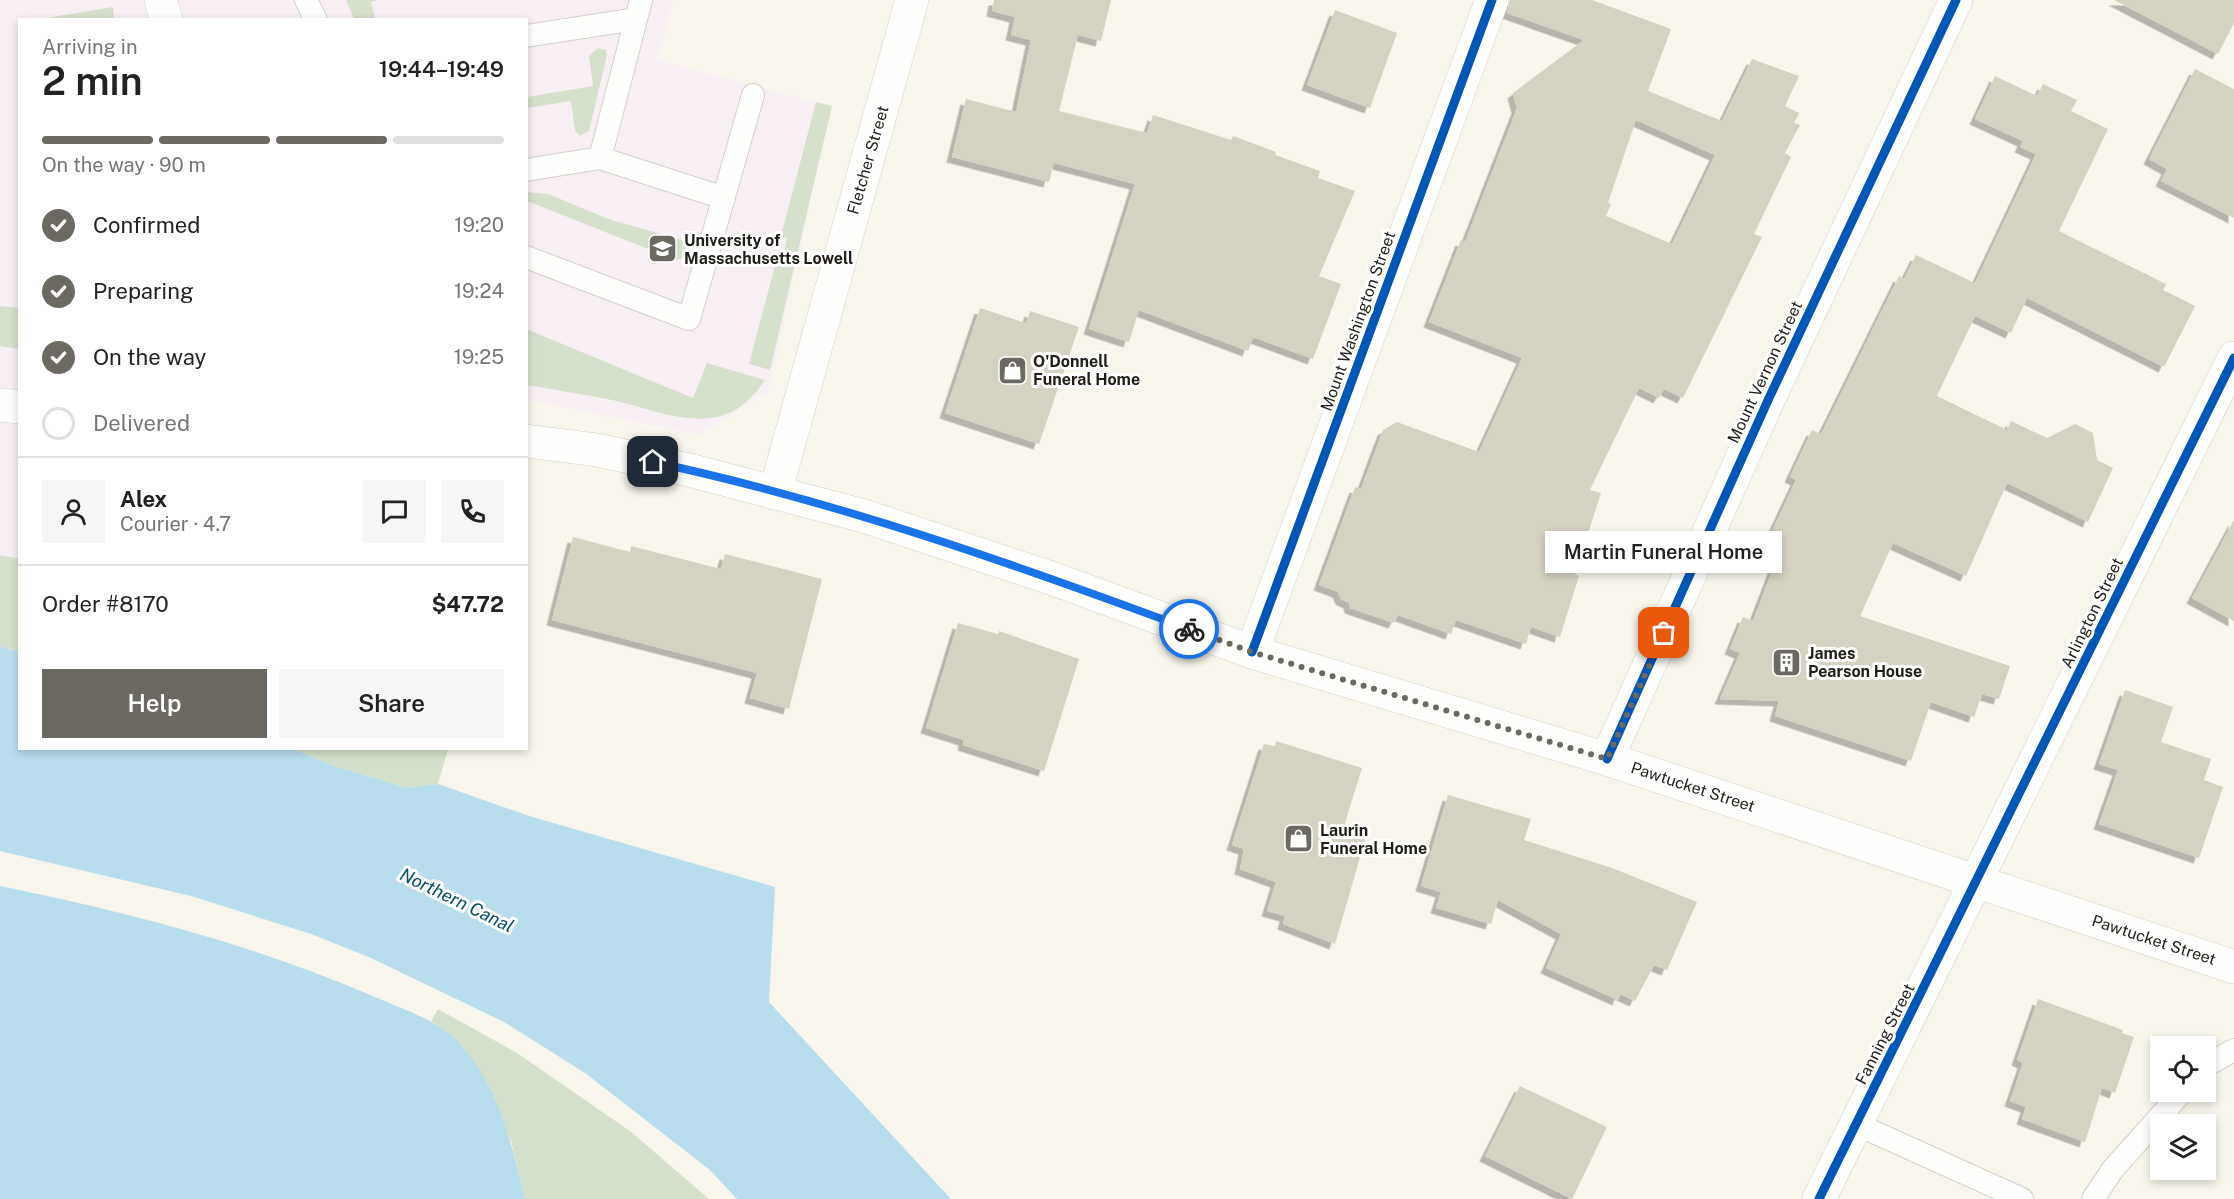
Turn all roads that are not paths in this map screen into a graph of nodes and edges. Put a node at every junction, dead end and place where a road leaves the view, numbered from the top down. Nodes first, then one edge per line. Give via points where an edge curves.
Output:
1 (162, 0) edge
2 (306, 0) edge
3 (912, 0) edge
4 (1492, 0) edge
5 (1956, 0) edge
6 (638, 10) edge
7 (166, 18) edge
8 (315, 18) edge
9 (528, 36) edge
10 (753, 95) dead end
11 (600, 158) junction
12 (528, 170) edge
13 (724, 198) junction
14 (528, 258) edge
15 (2234, 358) edge
16 (0, 405) edge
17 (18, 407) edge
18 (528, 441) edge
19 (775, 493) junction
20 (1252, 652) junction
21 (1607, 759) junction
22 (1977, 881) junction
23 (2234, 967) edge
24 (2234, 1050) edge
25 (2216, 1060) edge
26 (2173, 1102) edge
27 (1856, 1125) junction
28 (1819, 1199) edge
29 (2022, 1199) edge
30 (2093, 1199) edge

1 - 7 street
2 - 8 lane
3 - 19 street, Fletcher Street
4 - 20 street, Mount Washington Street
5 - 21 street, Mount Vernon Street via 1769,398
6 - 9 lane
6 - 11 lane
10 - 13 lane
11 - 12 lane
11 - 13 lane
13 - 14 lane via 689,319
15 - 22 street, Arlington Street
16 - 17 street
18 - 19 street, Pawtucket Street via 597,450
19 - 20 street, Pawtucket Street via 864,516 1042,575
20 - 21 street, Pawtucket Street
21 - 22 street, Pawtucket Street
22 - 23 street, Pawtucket Street
22 - 27 street, Fanning Street
24 - 25 lane
26 - 30 lane via 2113,1169
27 - 28 street, Fanning Street
27 - 29 lane

